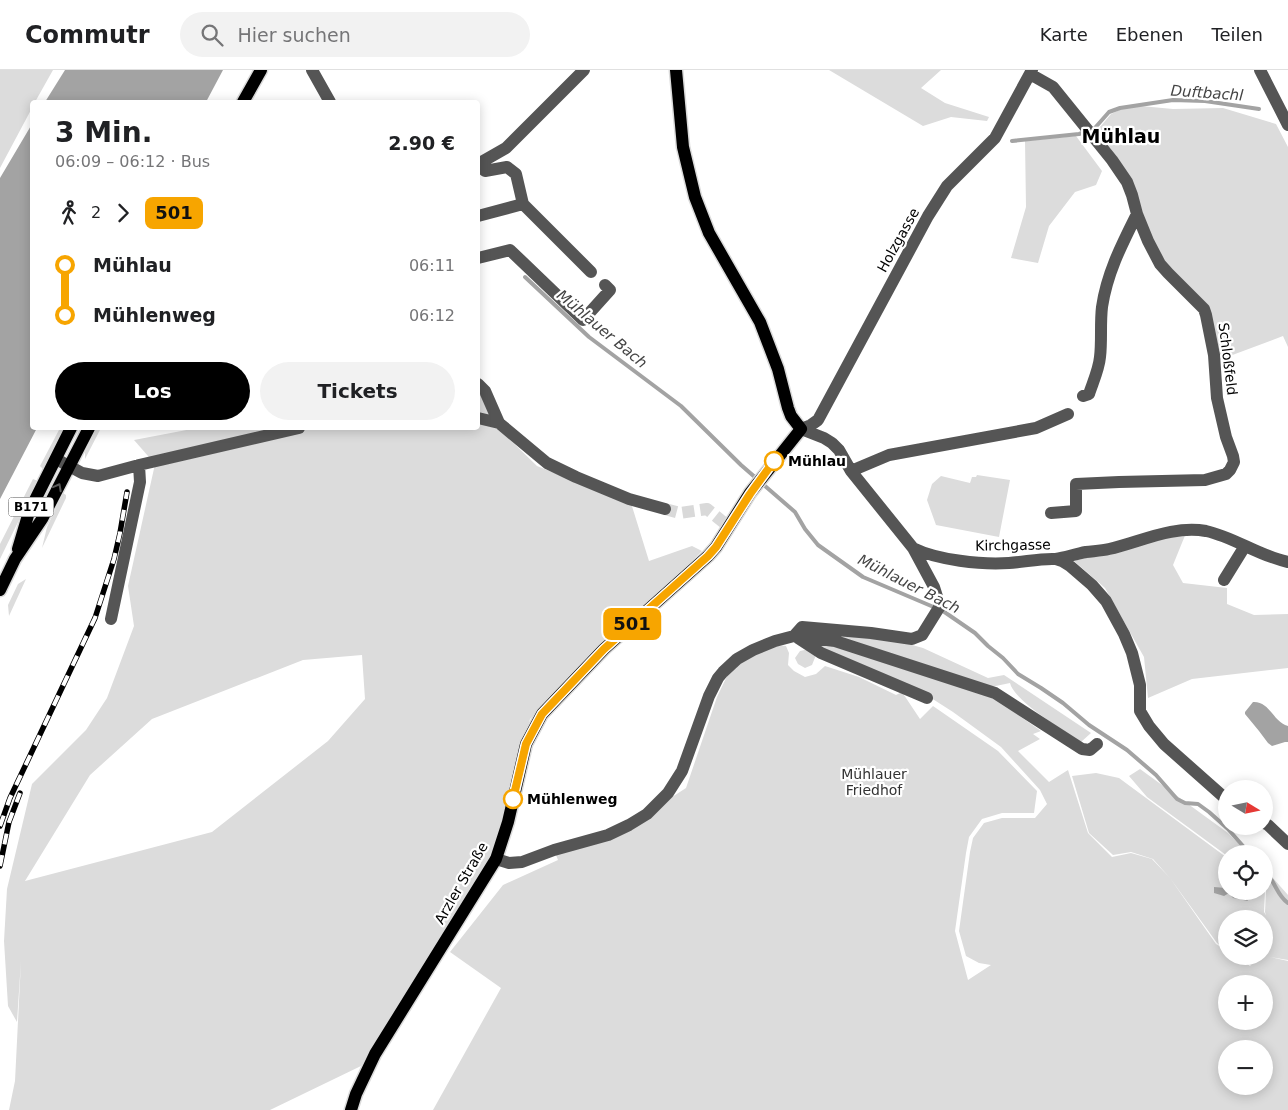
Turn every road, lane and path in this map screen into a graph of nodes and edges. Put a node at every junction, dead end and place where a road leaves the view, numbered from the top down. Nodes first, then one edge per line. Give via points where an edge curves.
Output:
1 (260, 70) edge
2 (312, 70) edge
3 (584, 70) edge
4 (676, 70) edge
5 (1260, 70) edge
6 (1031, 72) edge
7 (244, 100) edge
8 (329, 100) edge
9 (1288, 125) edge
10 (480, 163) edge
11 (480, 166) edge
12 (523, 204) junction
13 (1137, 214) junction
14 (480, 215) edge
15 (480, 258) edge
16 (592, 272) dead end
17 (605, 285) dead end
18 (480, 386) edge
19 (1083, 396) dead end
20 (1068, 414) dead end
21 (480, 418) edge
22 (499, 423) junction
23 (801, 429) junction
24 (70, 430) edge
25 (88, 430) edge
26 (290, 430) edge
27 (56, 459) junction
28 (139, 465) junction
29 (70, 466) junction
30 (852, 471) junction
31 (665, 509) tunnel mouth
32 (1051, 513) dead end
33 (1245, 546) junction
34 (913, 548) junction
35 (15, 559) junction
36 (1056, 559) junction
37 (1288, 562) edge
38 (1224, 580) dead end
39 (0, 590) edge
40 (112, 619) dead end
41 (794, 636) junction
42 (927, 698) dead end
43 (1097, 744) dead end
44 (1218, 792) edge
45 (1273, 830) edge
46 (1288, 844) edge
47 (496, 858) junction
48 (351, 1110) edge

1 - 7 main road
2 - 8 street
3 - 10 street via 506,148
4 - 23 main road via 683,147 694,197 709,233 760,322 778,369 788,408
5 - 9 street
6 - 13 street, Schloßfeld via 1053,86 1121,171
6 - 23 street, Holzgasse via 994,138 946,186 818,420
11 - 12 street via 485,171 507,167 516,174
12 - 14 street
12 - 16 street
13 - 19 street via 1108,278 1102,308 1100,360 1089,394
13 - 32 street, Schloßfeld via 1160,264 1206,314 1214,355 1217,398 1233,466 1226,474 1205,480 1076,484 1076,511
15 - 17 street via 510,250 583,320 610,290
18 - 22 street
20 - 30 street via 1036,428 889,455
21 - 22 street
22 - 31 street via 547,463 629,499
23 - 30 street via 832,443
23 - 47 main road, Arzler Straße via 768,469 708,556 604,649 542,714 526,744
24 - 27 main road, B171
25 - 29 main road, B171
26 - 28 street
27 - 29 street
27 - 35 main road, B171 via 29,512
28 - 29 street via 98,476 82,473
28 - 40 street via 140,482
35 -> 29 main road, B171 via 42,519
30 - 34 street
33 - 36 street via 1220,535 1188,529
33 - 37 street
33 - 38 street
34 - 36 street, Kirchgasse via 934,556 977,562
34 - 41 street via 934,587 940,606 922,635 912,639 802,627
35 - 39 main road, B171
36 - 44 street, Kirchgasse via 1070,566 1106,601 1132,653 1140,685 1140,711 1149,726 1164,744
41 - 42 street via 821,653
41 - 43 street via 835,641 995,693 1082,749 1090,750
41 - 47 street via 762,645 737,660 718,678 682,771 668,793 647,814 608,835 522,862 509,863
45 - 46 street
47 - 48 main road, Arzler Straße via 375,1054

